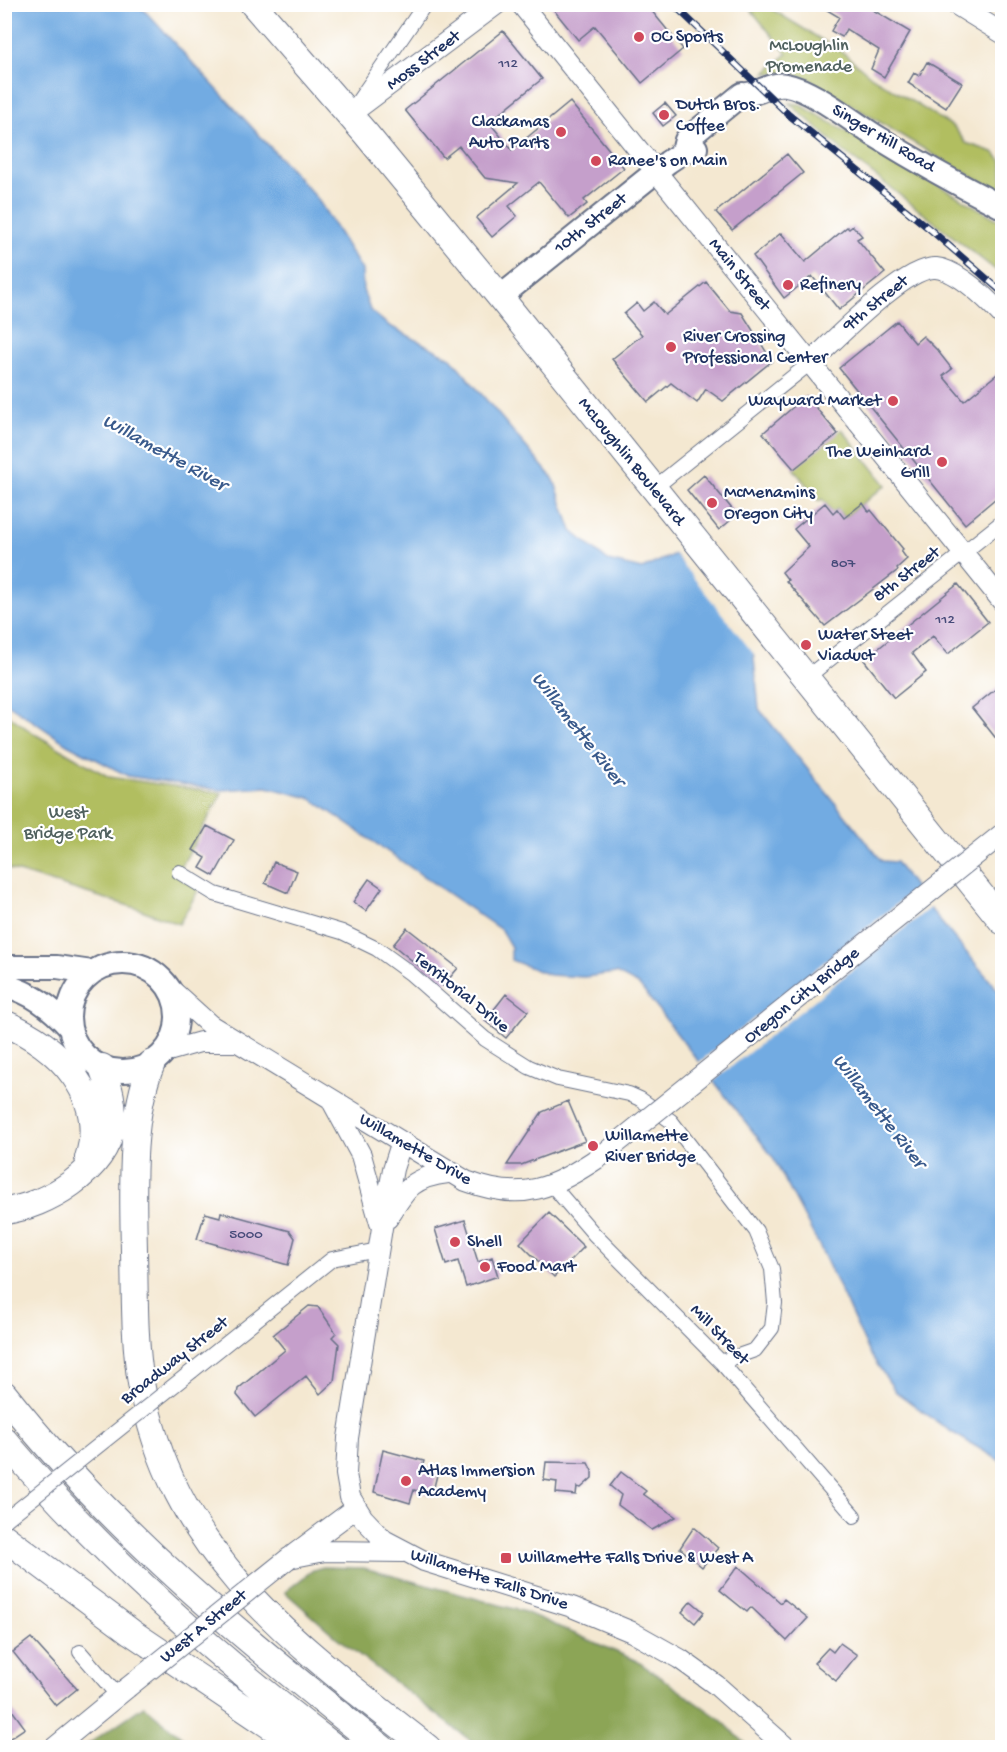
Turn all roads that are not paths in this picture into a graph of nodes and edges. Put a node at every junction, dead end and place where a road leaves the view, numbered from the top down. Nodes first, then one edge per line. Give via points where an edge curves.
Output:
1 (425, 4) edge
2 (497, 4) edge
3 (521, 4) edge
4 (955, 4) edge
5 (249, 5) edge
6 (1002, 33) edge
7 (756, 92) joint
8 (350, 115) junction
9 (656, 171) junction
10 (1002, 207) edge
11 (500, 297) junction
12 (1002, 315) edge
13 (810, 363) junction
14 (656, 493) junction
15 (1002, 522) edge
16 (963, 553) junction
17 (1002, 601) edge
18 (806, 677) junction
19 (1002, 834) edge
20 (179, 872) dead end
21 (1002, 921) edge
22 (4, 967) edge
23 (92, 972) junction
24 (4, 985) edge
25 (168, 987) junction
26 (4, 1023) edge
27 (70, 1028) junction
28 (239, 1042) junction
29 (158, 1057) junction
30 (102, 1067) junction
31 (332, 1101) junction
32 (401, 1144) junction
33 (601, 1156) joint
34 (83, 1173) junction
35 (448, 1173) junction
36 (552, 1185) junction
37 (4, 1211) edge
38 (382, 1228) junction
39 (378, 1250) junction
40 (721, 1362) junction
41 (4, 1394) edge
42 (4, 1440) edge
43 (356, 1508) junction
44 (854, 1516) dead end
45 (4, 1521) edge
46 (4, 1537) edge
47 (404, 1552) junction
48 (289, 1558) junction
49 (80, 1652) dead end
50 (122, 1692) junction
51 (54, 1748) edge
52 (303, 1748) edge
53 (336, 1748) edge
54 (382, 1748) edge
55 (428, 1748) edge
56 (787, 1748) edge

1 - 8 street
2 - 8 main road, Moss Street
3 - 9 main road, Main Street
4 - 6 main road
5 - 8 highway, McLoughlin Boulevard
7 - 9 main road, 10th Street via 752,104 693,150 683,152
7 - 10 main road, Singer Hill Road via 778,85 797,89
8 - 11 highway, McLoughlin Boulevard
9 - 11 main road, 10th Street
9 - 13 main road, Main Street
11 - 14 highway, McLoughlin Boulevard
12 - 13 main road, 9th Street via 975,289 939,268 925,269 907,278
13 - 14 street, 9th Street
13 - 16 main road, Main Street
14 - 18 highway, McLoughlin Boulevard
15 - 16 street, 8th Street
16 - 17 main road, Main Street
16 - 18 street, 8th Street
18 - 21 highway, McLoughlin Boulevard
19 - 33 main road, Oregon City Bridge, bridge
20 - 40 street, Territorial Drive via 215,894 331,928 368,945 410,973 485,1039 529,1067 558,1079 628,1094 671,1121 756,1231 772,1269 772,1328 755,1350
22 - 23 main road via 57,967
23 - 25 main road via 116,964 141,966
23 - 27 main road via 73,997
24 - 27 main road via 37,998
25 - 28 main road, Willamette Drive via 203,1020
25 - 29 main road via 177,1020 174,1036
26 - 34 highway via 44,1045 76,1078 88,1098 93,1143
27 - 30 main road via 87,1058
28 - 29 main road via 200,1042
28 - 31 main road, Willamette Drive
29 - 30 main road via 136,1070
29 - 55 highway via 139,1104 135,1298 141,1382 166,1472 183,1506 228,1573 303,1647
30 - 34 highway via 111,1092 112,1124 107,1144
31 - 32 main road, Willamette Drive
31 - 38 main road via 361,1155
32 - 35 main road, Willamette Drive
32 - 38 main road, Willamette Falls Drive
33 - 36 main road, Willamette Drive
34 - 37 highway via 37,1204
35 - 36 main road, Willamette Drive via 484,1188 506,1192
35 - 38 main road via 414,1182
36 - 40 street, Mill Street
38 - 39 main road, Willamette Falls Drive
39 - 43 main road, Willamette Falls Drive via 348,1438 347,1480
39 - 45 street, Broadway Street, bridge via 332,1259
40 - 44 street, Mill Street
41 - 54 highway via 90,1492 193,1592
42 - 53 highway via 67,1511 147,1588 223,1657
43 - 47 main road, Willamette Falls Drive via 376,1532
43 - 48 main road, West A Street
46 - 52 highway via 141,1639
47 - 48 main road via 325,1551
47 - 56 main road, Willamette Falls Drive via 572,1607 632,1632 716,1685
48 - 50 main road, West A Street, bridge
49 - 50 street
50 - 51 main road, West A Street

